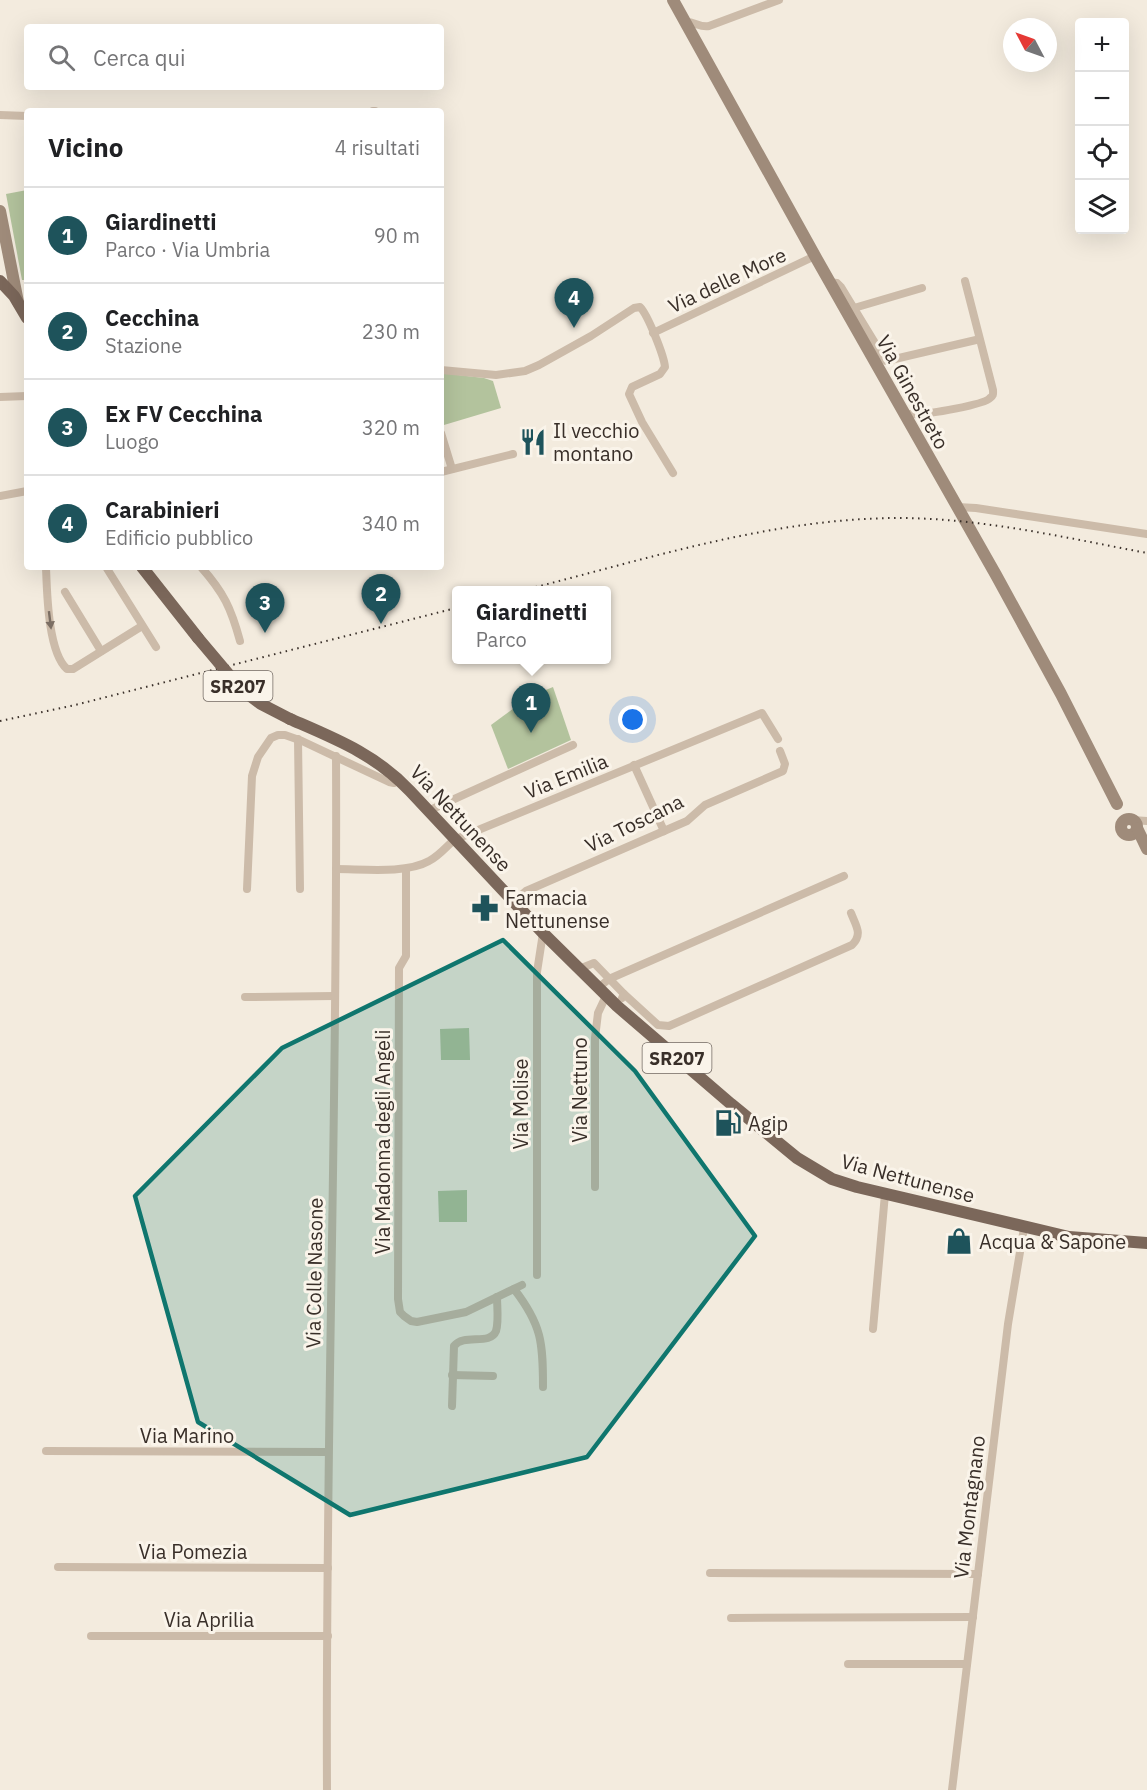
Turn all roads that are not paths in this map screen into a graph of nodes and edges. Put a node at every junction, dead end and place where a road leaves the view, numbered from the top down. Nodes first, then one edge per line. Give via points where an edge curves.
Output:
1 (673, 0) edge
2 (779, 0) edge
3 (685, 22) junction
4 (0, 115) edge
5 (24, 116) edge
6 (0, 211) edge
7 (815, 256) junction
8 (4, 263) edge
9 (0, 281) edge
10 (965, 281) dead end
11 (829, 282) junction
12 (922, 288) dead end
13 (18, 302) junction
14 (854, 308) junction
15 (24, 313) edge
16 (653, 333) junction
17 (976, 340) dead end
18 (444, 370) edge
19 (24, 396) edge
20 (0, 397) edge
21 (903, 413) junction
22 (444, 443) edge
23 (513, 454) dead end
24 (452, 470) junction
25 (444, 471) edge
26 (673, 473) dead end
27 (24, 492) edge
28 (0, 496) edge
29 (957, 507) junction
30 (1147, 534) edge
31 (46, 570) edge
32 (107, 570) edge
33 (144, 570) edge
34 (203, 570) edge
35 (65, 592) dead end
36 (142, 626) junction
37 (240, 641) dead end
38 (156, 647) dead end
39 (101, 651) junction
40 (298, 739) junction
41 (778, 739) dead end
42 (573, 745) dead end
43 (780, 751) dead end
44 (336, 756) junction
45 (634, 765) junction
46 (399, 780) junction
47 (428, 811) junction
48 (1135, 824) edge
49 (664, 831) junction
50 (454, 840) junction
51 (1145, 845) edge
52 (336, 869) junction
53 (406, 869) junction
54 (844, 876) dead end
55 (247, 889) dead end
56 (300, 889) dead end
57 (515, 903) junction
58 (851, 913) dead end
59 (543, 933) junction
60 (579, 969) junction
61 (609, 979) junction
62 (602, 992) junction
63 (624, 994) junction
64 (334, 996) junction
65 (245, 997) dead end
66 (617, 1006) junction
67 (595, 1187) dead end
68 (885, 1194) junction
69 (1024, 1228) junction
70 (1147, 1243) edge
71 (537, 1275) dead end
72 (497, 1297) junction
73 (873, 1329) dead end
74 (452, 1376) junction
75 (493, 1376) dead end
76 (543, 1387) dead end
77 (452, 1406) dead end
78 (46, 1451) dead end
79 (328, 1452) junction
80 (58, 1567) dead end
81 (328, 1568) junction
82 (710, 1574) dead end
83 (978, 1574) junction
84 (973, 1617) junction
85 (731, 1618) dead end
86 (91, 1636) dead end
87 (328, 1636) junction
88 (848, 1664) dead end
89 (967, 1664) junction
90 (327, 1790) edge
91 (952, 1790) edge

1 - 3 street, Via Ginestreto
2 - 3 street via 709,26
3 - 7 street, Via Ginestreto
4 - 5 street
6 - 8 street
7 - 11 street, Via Ginestreto
7 - 16 street, Via delle More
8 - 13 street
9 - 13 main road
10 - 21 street via 993,395 983,402 946,410
11 - 14 street via 840,285
11 - 21 street, Via Ginestreto
12 - 14 street
13 - 15 main road
14 - 17 street via 886,361
16 - 18 street, Via delle More via 643,310 636,307 599,332 525,371 503,374
16 - 26 street, Via delle More via 664,369 632,387 629,394
19 - 20 street
21 - 29 street, Via Ginestreto
22 - 24 street
23 - 24 street
24 - 25 street
27 - 28 street
29 - 30 street
29 - 48 street, Via Ginestreto via 1118,804
31 -> 39 street via 51,629 61,662 67,669 74,669
32 - 36 street
33 - 46 main road, Via Nettunense / SR207, bridge via 241,689 261,704 365,754
34 - 37 street via 224,596
35 - 39 street
36 - 38 street
36 - 39 street
40 - 44 street
40 - 55 street via 285,735 271,738 255,762
40 - 56 street
41 - 45 street, Via Emilia via 762,713
42 - 47 street
43 - 49 street, Via Toscana via 785,764 783,771 705,805 689,819
44 - 46 street via 389,782
44 - 52 street, Via Colle Nasone
45 - 49 street
45 - 50 street, Via Emilia
46 - 47 main road, Via Nettunense / SR207
47 - 50 main road, Via Nettunense / SR207
48 - 51 street, Via Ginestreto
49 - 57 street, Via Toscana via 526,891
50 - 53 street via 432,860
50 - 57 main road, Via Nettunense / SR207
52 - 53 street
52 - 64 street, Via Colle Nasone
53 - 72 street, Via Madonna degli Angeli via 406,956 399,968 398,1305 406,1319 415,1322 460,1314
54 - 61 street
57 - 59 main road, Via Nettunense / SR207
58 - 63 street via 859,931 852,945 669,1026 658,1025
59 - 60 main road, Via Nettunense / SR207
59 - 71 street, Via Molise via 537,972
60 - 61 street via 594,963
60 - 62 main road, Via Nettunense / SR207
61 - 62 street
61 - 63 street
62 - 66 main road, Via Nettunense / SR207
62 - 67 street, Via Nettuno via 595,1038
63 - 66 street
64 - 65 street
64 - 79 street, Via Colle Nasone
66 - 68 main road, Via Nettunense / SR207 via 801,1161 836,1181
68 - 69 main road, Via Nettunense / SR207
68 - 73 street
69 - 70 main road, Via Nettunense / SR207 via 1069,1237
69 - 83 street, Via Montagnano via 1010,1305
72 - 74 street via 495,1333 488,1338 456,1343
72 - 76 street, Via Madonna degli Angeli via 518,1287 540,1334
74 - 75 street
74 - 77 street
78 - 79 street, Via Marino
79 - 81 street, Via Colle Nasone
80 - 81 street, Via Pomezia
81 - 87 street, Via Colle Nasone
82 - 83 street
83 - 84 street, Via Montagnano
84 - 85 street
84 - 89 street, Via Montagnano
86 - 87 street, Via Aprilia
87 - 90 street, Via Colle Nasone
88 - 89 street
89 - 91 street, Via Montagnano

